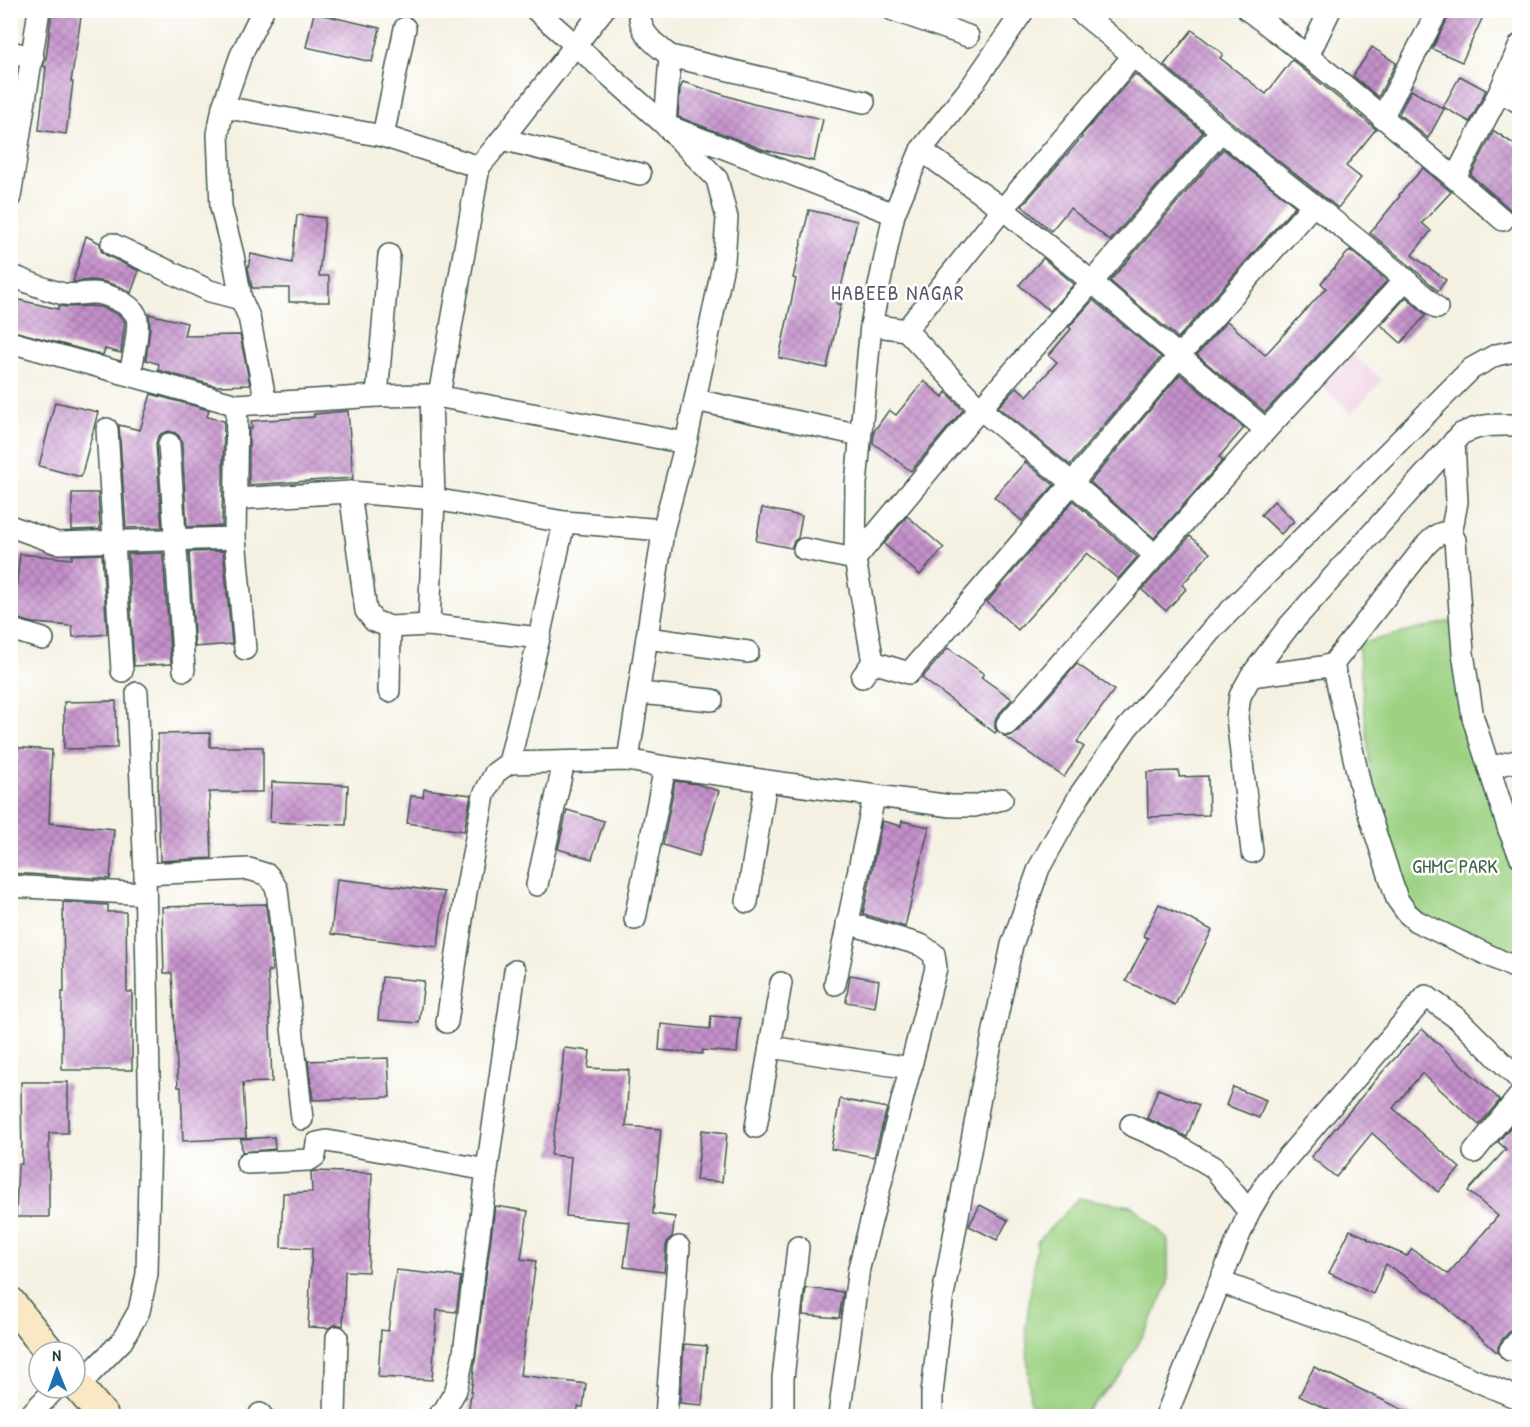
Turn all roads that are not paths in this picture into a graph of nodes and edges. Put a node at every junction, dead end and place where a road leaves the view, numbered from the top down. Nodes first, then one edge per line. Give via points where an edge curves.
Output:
1 (39, 10) edge
2 (263, 10) edge
3 (536, 10) edge
4 (603, 10) edge
5 (639, 10) edge
6 (893, 10) edge
7 (1024, 10) edge
8 (1078, 10) edge
9 (1248, 10) edge
10 (1330, 10) edge
11 (1438, 10) edge
12 (943, 18) edge
13 (405, 28) dead end
14 (968, 36) dead end
15 (575, 45) junction
16 (1520, 45) edge
17 (10, 52) edge
18 (1134, 55) junction
19 (670, 56) junction
20 (1308, 56) junction
21 (33, 57) junction
22 (1500, 91) junction
23 (864, 102) dead end
24 (1520, 103) edge
25 (223, 107) junction
26 (1382, 118) junction
27 (665, 125) junction
28 (1221, 131) junction
29 (383, 136) junction
30 (502, 139) junction
31 (921, 150) junction
32 (479, 167) junction
33 (640, 174) dead end
34 (1455, 178) junction
35 (10, 197) edge
36 (1313, 206) junction
37 (1003, 209) junction
38 (894, 214) junction
39 (1503, 220) dead end
40 (112, 244) dead end
41 (389, 255) dead end
42 (10, 275) edge
43 (1406, 279) junction
44 (1092, 282) junction
45 (241, 299) junction
46 (1437, 308) dead end
47 (871, 325) junction
48 (906, 330) junction
49 (10, 342) edge
50 (1520, 350) edge
51 (1179, 356) junction
52 (130, 375) junction
53 (435, 395) junction
54 (377, 396) junction
55 (694, 400) junction
56 (266, 403) junction
57 (237, 405) junction
58 (980, 409) junction
59 (1520, 425) edge
60 (107, 429) dead end
61 (1266, 430) junction
62 (860, 435) junction
63 (1454, 441) junction
64 (686, 443) junction
65 (169, 444) dead end
66 (1072, 483) junction
67 (350, 492) junction
68 (434, 499) junction
69 (235, 500) junction
70 (564, 522) junction
71 (10, 526) edge
72 (663, 530) junction
73 (1451, 534) junction
74 (235, 538) junction
75 (175, 539) junction
76 (113, 542) junction
77 (804, 549) dead end
78 (1155, 555) junction
79 (855, 559) junction
80 (429, 626) junction
81 (390, 627) junction
82 (10, 629) edge
83 (539, 638) junction
84 (647, 638) junction
85 (42, 639) dead end
86 (245, 649) dead end
87 (748, 652) dead end
88 (1333, 664) junction
89 (184, 670) dead end
90 (122, 671) dead end
91 (1251, 676) junction
92 (389, 690) dead end
93 (137, 693) dead end
94 (639, 693) junction
95 (712, 700) dead end
96 (1007, 724) dead end
97 (628, 760) junction
98 (1520, 760) edge
99 (564, 762) junction
100 (509, 763) junction
101 (664, 767) junction
102 (1489, 768) junction
103 (766, 781) junction
104 (874, 797) junction
105 (1002, 799) dead end
106 (1252, 852) dead end
107 (1520, 856) edge
108 (145, 884) junction
109 (537, 885) dead end
110 (10, 886) edge
111 (747, 902) dead end
112 (635, 919) dead end
113 (848, 923) junction
114 (1520, 970) edge
115 (515, 971) dead end
116 (781, 983) dead end
117 (835, 984) dead end
118 (447, 1022) dead end
119 (770, 1047) junction
120 (911, 1068) junction
121 (1520, 1080) edge
122 (1520, 1095) edge
123 (302, 1119) dead end
124 (1131, 1125) dead end
125 (756, 1127) dead end
126 (1474, 1152) dead end
127 (247, 1163) dead end
128 (488, 1170) junction
129 (1249, 1212) junction
130 (679, 1247) dead end
131 (798, 1247) dead end
132 (1220, 1282) junction
133 (10, 1302) edge
134 (337, 1337) dead end
135 (40, 1340) edge
136 (87, 1371) edge
137 (1520, 1399) edge
138 (51, 1400) edge
139 (85, 1400) edge
140 (29, 1416) edge
141 (103, 1416) edge
142 (335, 1416) edge
143 (438, 1416) edge
144 (666, 1416) edge
145 (783, 1416) edge
146 (839, 1416) edge
147 (932, 1416) edge
148 (1167, 1416) edge

1 - 21 street
2 - 25 street via 241,55
3 - 15 street
4 - 15 street
5 - 19 street via 645,35
6 - 12 street
7 - 31 street
8 - 18 street
9 - 20 street
10 - 20 street
11 - 26 street
12 - 14 street
13 - 29 street
15 - 27 street
15 - 30 street
16 - 22 street
17 - 21 street
18 - 28 street
18 - 37 street
19 - 23 street
19 - 27 street
20 - 26 street
21 - 35 street
22 - 24 street
22 - 34 street
25 - 29 street
25 - 45 street via 218,134 221,207
26 - 34 street
27 - 38 street
27 - 55 street via 717,179 727,219 724,260
28 - 36 street
28 - 44 street
29 - 32 street
30 - 32 street
30 - 33 street
31 - 37 street
31 - 38 street
32 - 53 street
34 - 39 street
36 - 43 street
36 - 51 street
37 - 44 street
37 - 48 street
38 - 47 street
40 - 45 street via 210,291
41 - 54 street
42 - 52 street via 66,295 105,294 128,306 137,316 138,327
43 - 46 street
43 - 61 street
44 - 51 street
44 - 58 street
45 - 56 street via 249,317
47 - 48 street
47 - 62 street
48 - 58 street
49 - 52 street
50 - 147 street via 1496,355 1471,369 1215,626 1127,728 1081,794 1039,868 1012,945 981,1092 942,1301
51 - 61 street
51 - 66 street
52 - 57 street
53 - 54 street
53 - 64 street
53 - 68 street
54 - 56 street
55 - 62 street
55 - 64 street
56 - 57 street
57 - 69 street
58 - 66 street
58 - 79 street
59 - 63 street via 1486,424
60 - 76 street
61 - 78 street
62 - 79 street
63 - 73 street via 1457,502
63 - 91 street via 1289,626
64 - 72 street
65 - 75 street
66 - 78 street
66 - 79 street via 909,673 868,670
67 - 68 street
67 - 69 street
67 - 81 street via 366,611 374,621
68 - 70 street
68 - 80 street
69 - 74 street
70 - 72 street
70 - 83 street
71 - 76 street via 57,543
72 - 84 street
73 - 88 street via 1437,534 1426,545
73 - 102 street via 1455,540 1466,678 1473,718
74 - 75 street
74 - 86 street
75 - 76 street
75 - 89 street
76 - 90 street
77 - 79 street
78 - 96 street
80 - 81 street
80 - 83 street
81 - 92 street
82 - 85 street
83 - 100 street
84 - 87 street
84 - 94 street
88 - 91 street
88 - 114 street via 1361,789 1397,899 1416,921
91 - 106 street via 1240,696 1237,717
93 - 108 street
94 - 95 street
94 - 97 street
97 - 99 street
97 - 101 street
98 - 102 street
99 - 100 street
99 - 109 street
100 - 118 street via 495,773 484,795
101 - 103 street
101 - 112 street
102 - 107 street
103 - 104 street
103 - 111 street
104 - 105 street via 951,806 974,806
104 - 113 street
108 - 110 street
108 - 123 street via 249,870 268,875 277,889
108 - 136 street via 150,1130 147,1274 139,1311 122,1341
113 - 117 street
113 - 120 street via 921,945 934,954 936,968
115 - 128 street
116 - 119 street
119 - 120 street
119 - 125 street
120 - 146 street via 859,1268
121 - 129 street via 1458,1019 1426,996 1268,1180
122 - 126 street
124 - 129 street via 1213,1167
127 - 128 street via 309,1160 318,1143 327,1141
128 - 143 street via 464,1353 456,1390
129 - 132 street
130 - 144 street
131 - 145 street via 783,1378
132 - 137 street via 1367,1335
132 - 148 street
133 - 135 main road
134 - 142 street
138 - 140 street
139 - 141 main road

